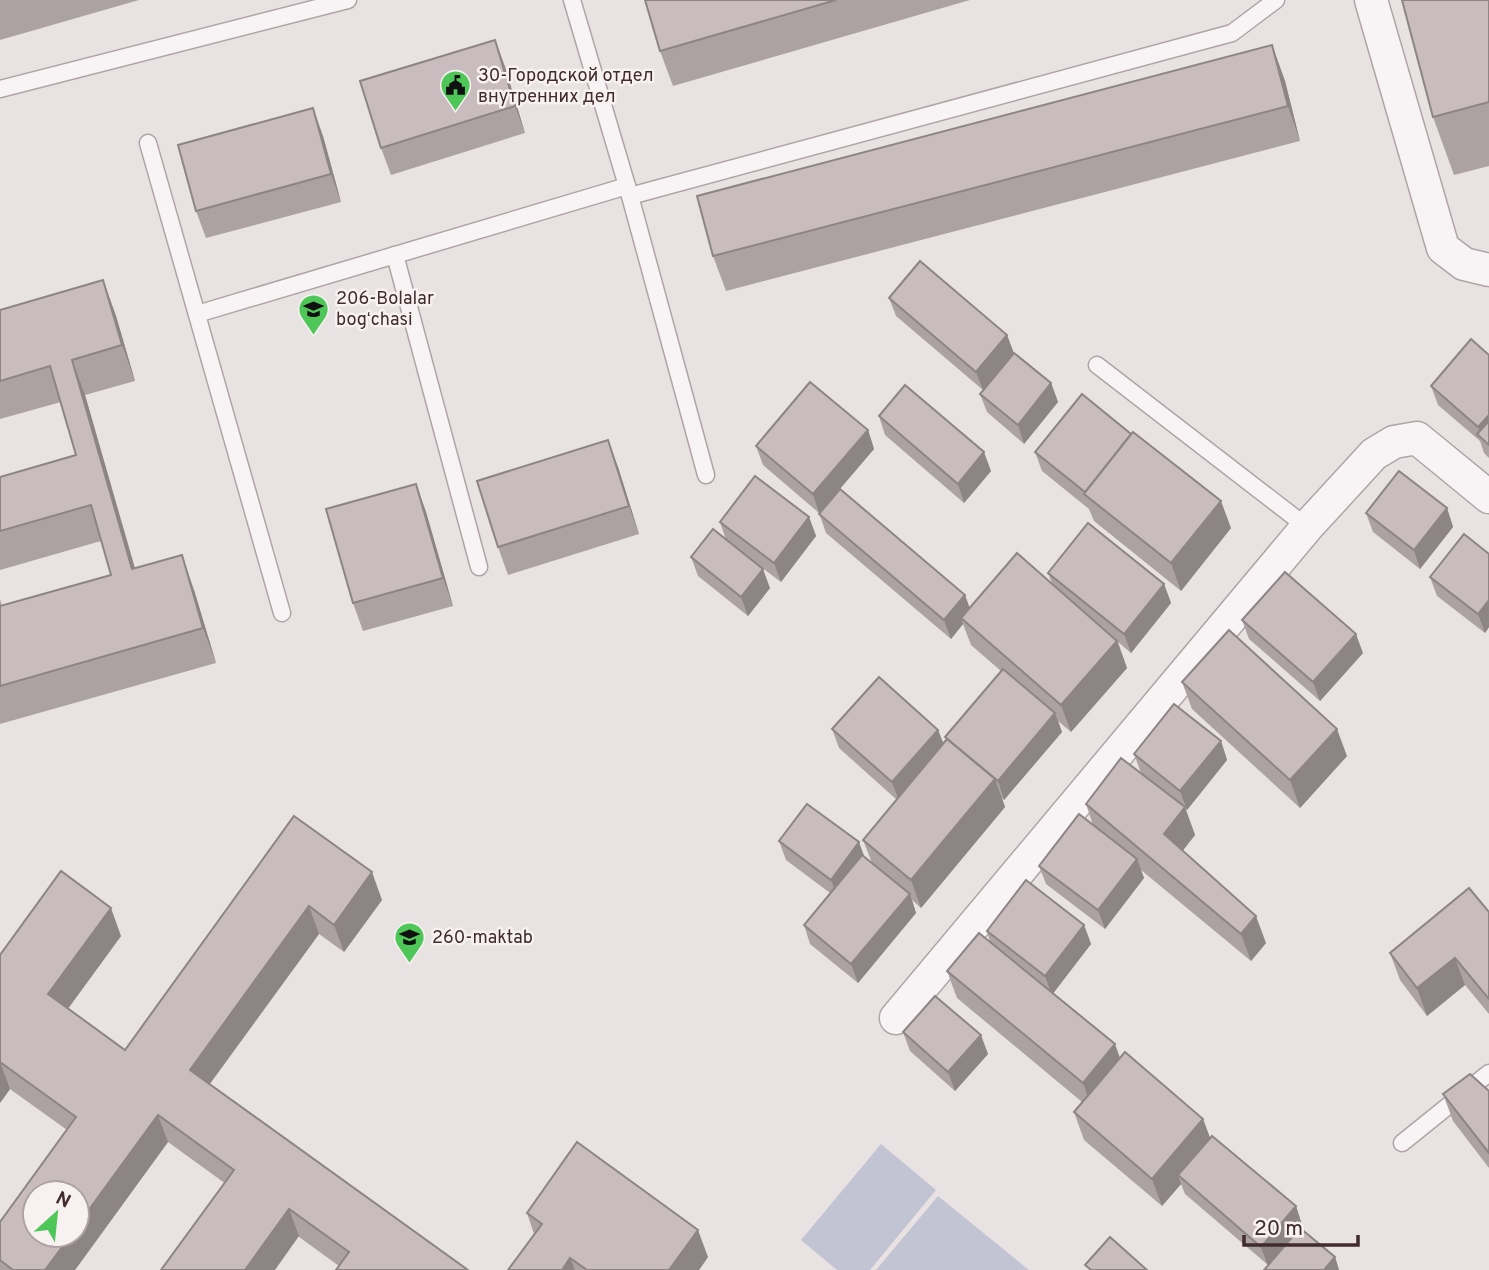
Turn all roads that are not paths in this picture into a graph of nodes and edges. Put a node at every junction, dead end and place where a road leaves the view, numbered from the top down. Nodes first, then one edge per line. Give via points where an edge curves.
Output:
1 (348, 0) edge
2 (572, 0) edge
3 (1276, 0) edge
4 (1371, 0) edge
5 (0, 89) edge
6 (148, 143) dead end
7 (629, 191) junction
8 (395, 255) junction
9 (1489, 270) edge
10 (197, 314) junction
11 (1097, 365) dead end
12 (706, 475) dead end
13 (1489, 497) edge
14 (1307, 527) junction
15 (478, 567) dead end
16 (282, 612) dead end
17 (896, 1018) dead end
18 (1489, 1073) edge
19 (1402, 1143) dead end

1 - 5 lane
2 - 7 lane
3 - 7 lane via 1232,33
4 - 9 street via 1443,248 1464,264
6 - 10 lane
7 - 8 lane
7 - 12 lane
8 - 10 lane
8 - 15 lane
10 - 16 lane
11 - 14 lane
13 - 14 street via 1417,438 1394,442 1374,454
14 - 17 street
18 - 19 lane

